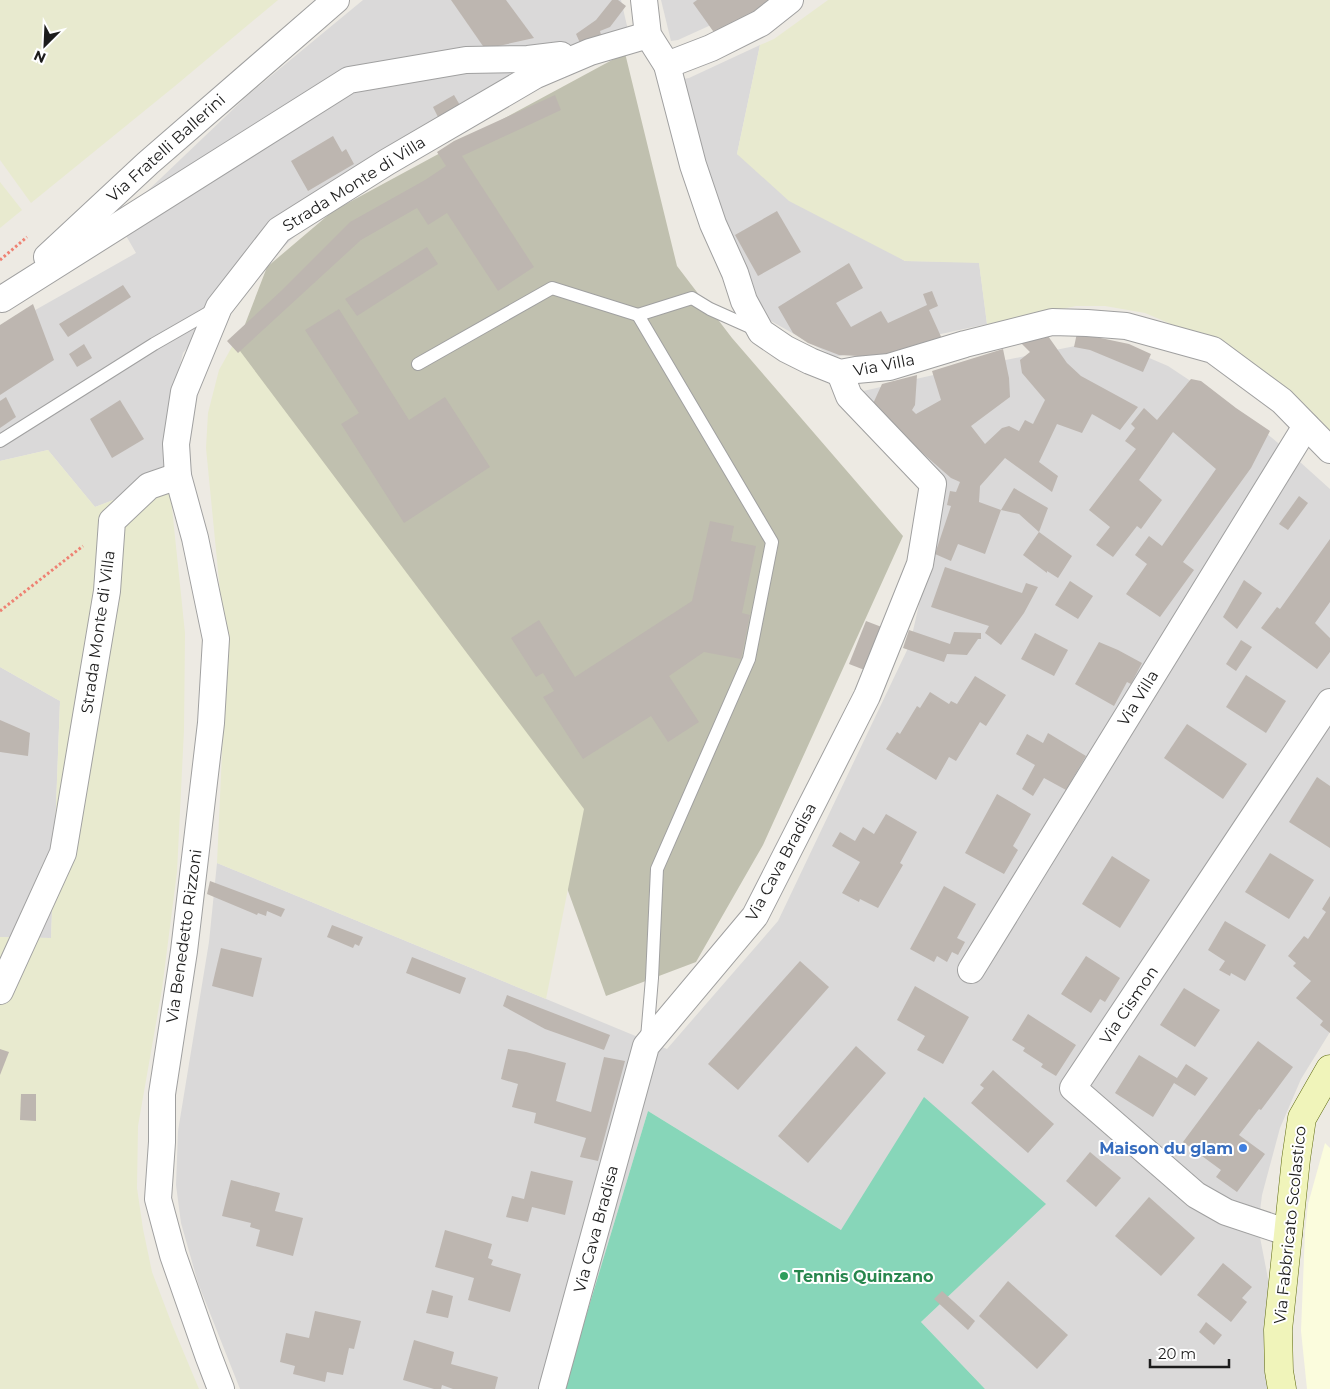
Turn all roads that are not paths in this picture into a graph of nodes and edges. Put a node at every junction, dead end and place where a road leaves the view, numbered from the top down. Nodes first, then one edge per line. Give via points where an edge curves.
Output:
1 (336, 0) edge
2 (644, 0) edge
3 (790, 0) edge
4 (648, 35) junction
5 (590, 52) junction
6 (667, 65) junction
7 (1, 300) edge
8 (220, 307) junction
9 (638, 315) junction
10 (761, 332) junction
11 (418, 364) dead end
12 (840, 373) junction
13 (1306, 426) junction
14 (0, 441) edge
15 (1330, 450) edge
16 (178, 476) junction
17 (1330, 702) edge
18 (971, 970) dead end
19 (0, 991) edge
20 (646, 1046) junction
21 (1330, 1069) edge
22 (1289, 1233) junction
23 (221, 1389) edge
24 (552, 1389) edge
25 (1282, 1389) edge

1 - 7 street, Via Fratelli Ballerini via 148,162
2 - 4 street, Via Villa
3 - 6 street via 761,23
4 - 5 street, Strada Monte di Villa
4 - 6 street, Via Villa
5 - 7 street, Strada Monte di Villa via 528,59 466,60 349,80
5 - 8 street, Strada Monte di Villa via 536,74 279,230
6 - 10 street, Via Villa via 693,166 744,301
8 - 14 lane via 154,344
8 - 16 street, Strada Monte di Villa via 184,392 176,444
9 - 10 lane via 692,298
9 - 11 lane via 552,288
9 - 20 lane via 772,542 748,660 656,869
10 - 12 street, Via Villa via 786,349
12 - 13 street, Via Villa via 889,367 1052,322 1126,326 1213,350 1282,401
12 - 20 street, Via Cava Bradisa via 849,396 933,484 920,564 867,696 755,916
13 - 15 street, Via Villa
13 - 18 street, Via Villa
16 - 19 street, Strada Monte di Villa via 149,486 112,521 107,591 63,853
16 - 23 street, Via Benedetto Rizzoni via 216,639 211,723 190,904 162,1094 158,1200 173,1255
17 - 22 street, Via Cismon via 1073,1088 1196,1195 1226,1212
20 - 24 street, Via Cava Bradisa
21 - 22 street, Via Fabbricato Scolastico via 1302,1118
22 - 25 street, Via Fabbricato Scolastico via 1278,1330

